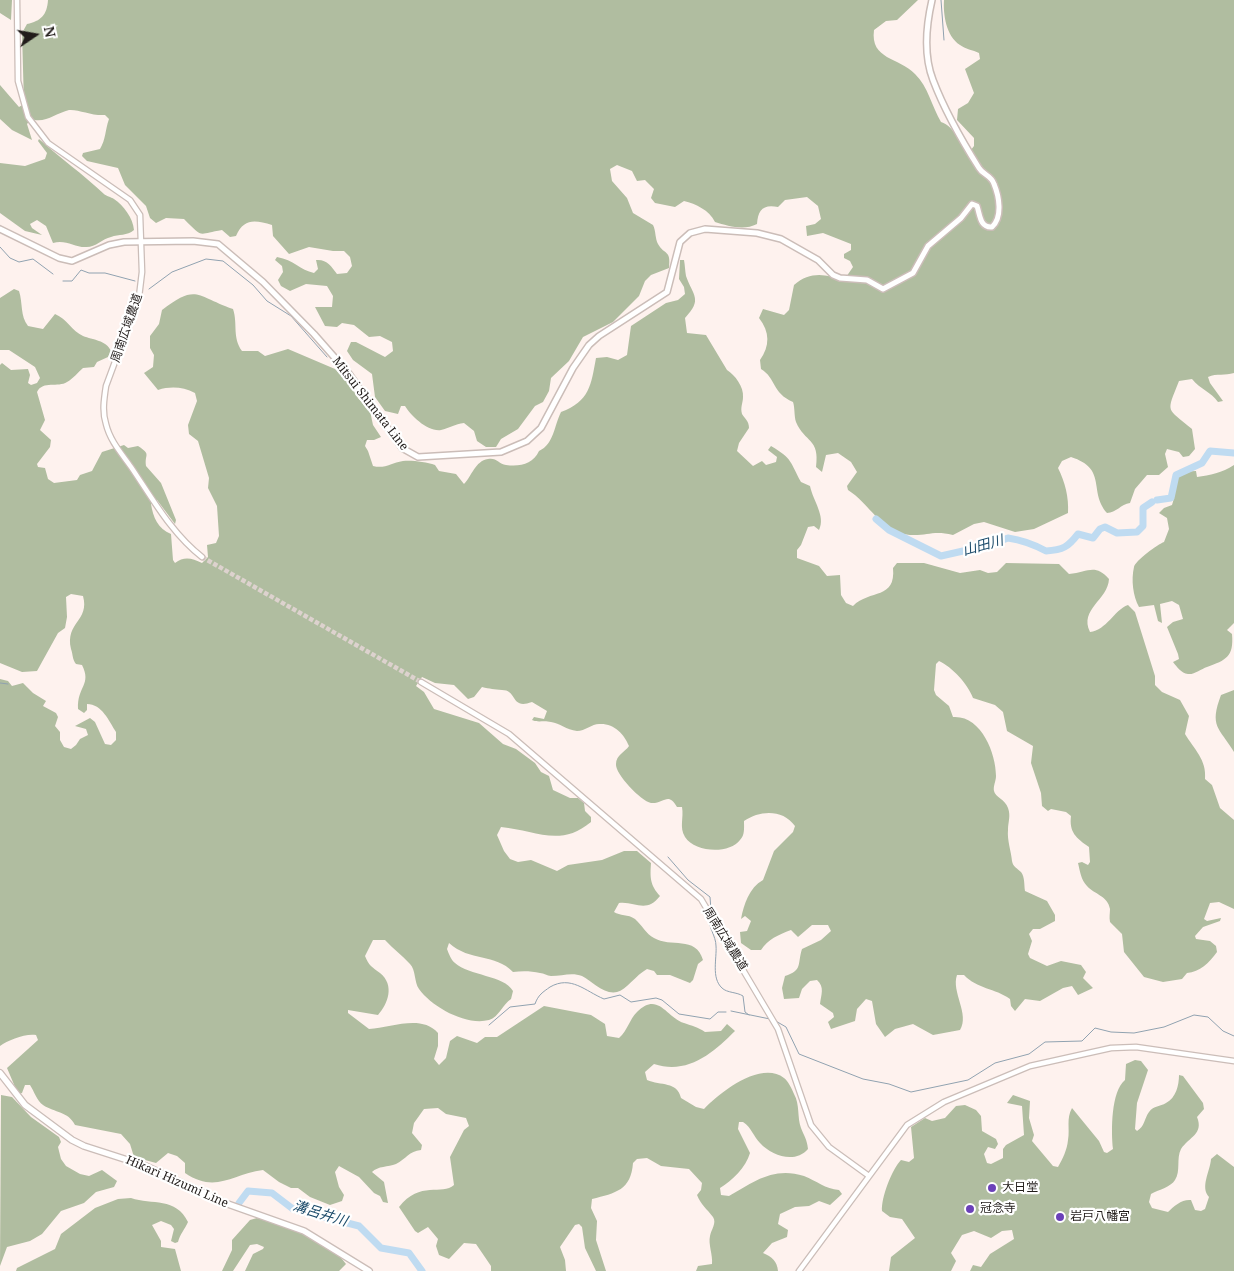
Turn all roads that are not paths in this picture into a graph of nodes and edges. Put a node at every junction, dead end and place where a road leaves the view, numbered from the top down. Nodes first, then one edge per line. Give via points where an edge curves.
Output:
1 (17, 0) edge
2 (932, 0) edge
3 (0, 230) edge
4 (142, 242) junction
5 (202, 557) tunnel mouth
6 (421, 682) tunnel mouth
7 (1234, 1062) edge
8 (0, 1072) edge
9 (869, 1176) junction
10 (370, 1271) edge
11 (799, 1271) edge

1 - 4 street, 周南広域農道 via 18,81 28,117 48,143 130,200 140,215
2 - 4 main road, Mitsui Shimata Line via 926,37 931,73 973,158 982,173 994,183 999,205 995,224 986,227 982,224 977,206 972,204 961,218 928,246 912,273 883,289 867,280 840,278 818,260 781,239 757,233 710,229 690,233 678,247 668,292 589,345 541,428 512,449 425,457 408,453 314,334 224,247 211,242
3 - 4 main road, Mitsui Shimata Line via 65,260 79,259 116,243
4 - 5 street, 周南広域農道 via 139,297 106,386 103,401 106,425 115,445 166,519
6 - 9 street, 周南広域農道 via 509,734 701,899 772,1016 789,1056 811,1125 829,1147
7 - 9 street via 1125,1047 1037,1064 964,1092 914,1119 898,1135
8 - 10 main road, Hikari Hizumi Line via 25,1105 72,1140 146,1166 225,1203 304,1231
9 - 11 street

